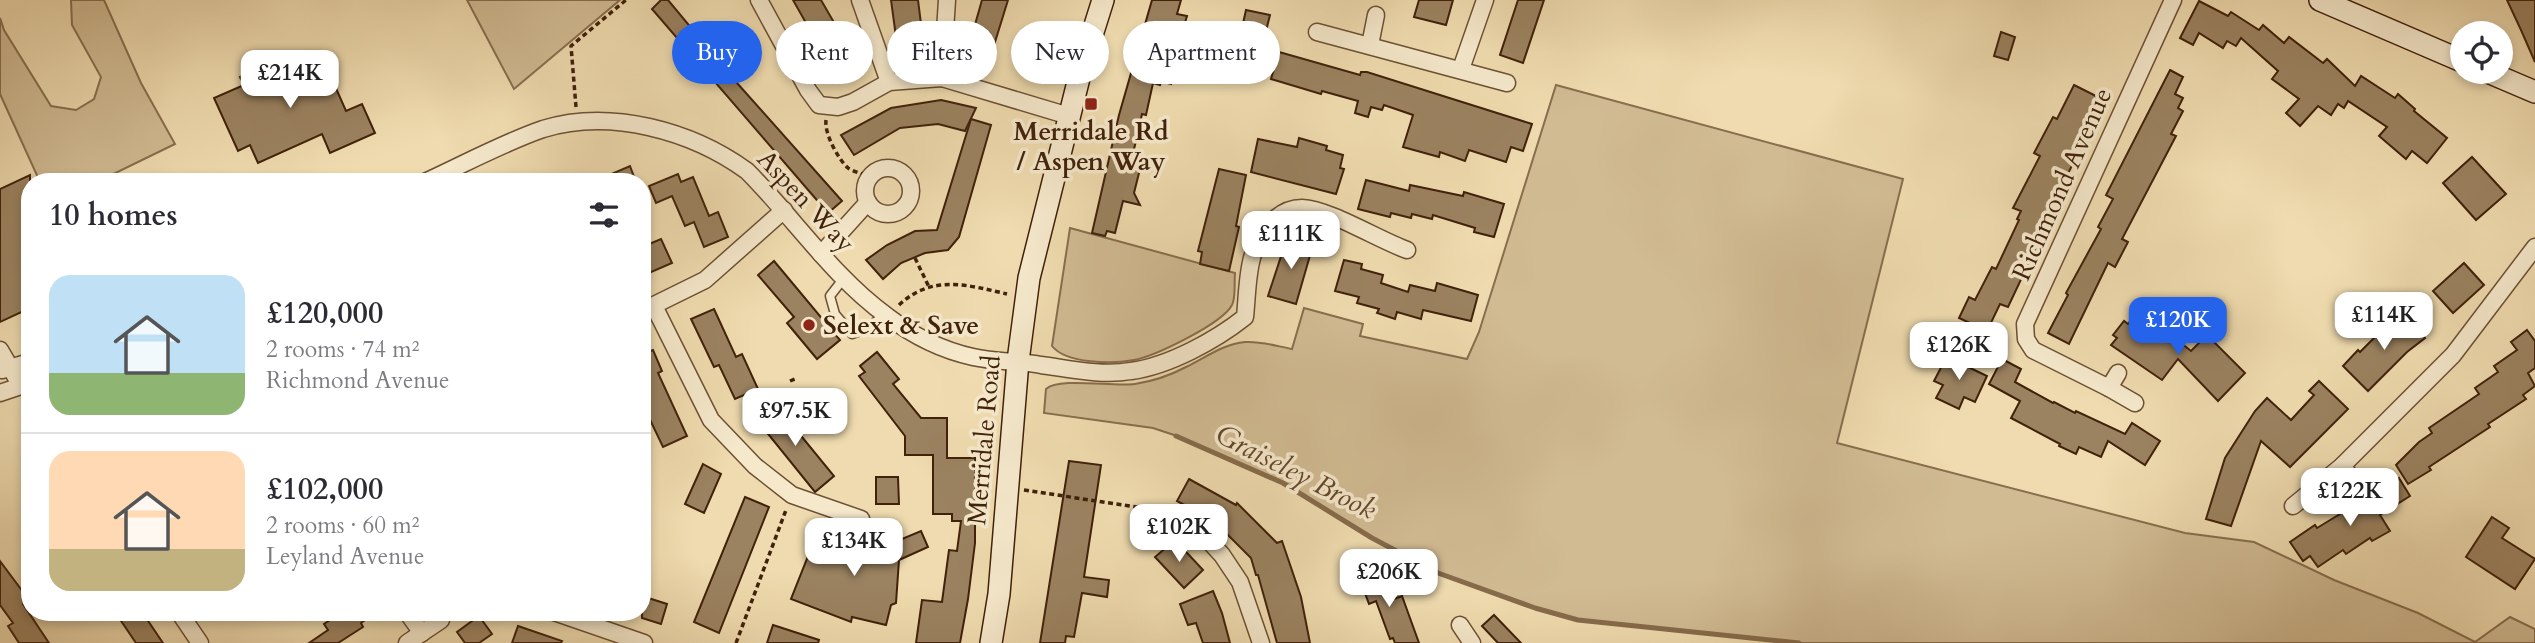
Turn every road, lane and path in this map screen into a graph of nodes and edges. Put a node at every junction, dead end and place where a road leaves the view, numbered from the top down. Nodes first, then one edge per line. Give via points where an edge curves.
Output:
1 (626, 0) edge
2 (759, 0) edge
3 (860, 0) edge
4 (947, 0) edge
5 (1103, 0) edge
6 (1485, 0) edge
7 (2173, 0) edge
8 (2320, 0) edge
9 (1376, 15) dead end
10 (946, 21) edge
11 (1317, 32) dead end
12 (1370, 45) junction
13 (2450, 56) edge
14 (1461, 69) junction
15 (887, 76) edge
16 (887, 83) edge
17 (1507, 83) dead end
18 (2513, 83) edge
19 (962, 84) edge
20 (2535, 92) edge
21 (827, 107) junction
22 (1069, 117) junction
23 (577, 123) junction
24 (445, 173) edge
25 (870, 177) junction
26 (868, 202) junction
27 (784, 210) junction
28 (2535, 247) edge
29 (1408, 250) dead end
30 (821, 254) junction
31 (915, 258) dead end
32 (844, 278) junction
33 (929, 287) junction
34 (1026, 299) junction
35 (651, 307) edge
36 (651, 314) edge
37 (884, 315) junction
38 (0, 351) edge
39 (1018, 361) junction
40 (5, 370) edge
41 (2118, 373) dead end
42 (797, 378) dead end
43 (790, 381) dead end
44 (21, 382) edge
45 (21, 386) edge
46 (2109, 388) junction
47 (0, 393) edge
48 (2135, 403) dead end
49 (2342, 466) junction
50 (1008, 487) junction
51 (2362, 489) dead end
52 (792, 495) junction
53 (2293, 506) dead end
54 (1185, 515) joint
55 (861, 519) dead end
56 (185, 621) edge
57 (413, 621) edge
58 (440, 621) edge
59 (580, 621) edge
60 (1460, 625) dead end
61 (422, 633) junction
62 (200, 643) edge
63 (407, 643) edge
64 (644, 643) edge
65 (736, 643) edge
66 (991, 643) edge
67 (1261, 643) edge
68 (1472, 643) edge

1 - 23 path via 571,46
2 - 21 street via 808,90 819,105
3 - 15 street
4 - 10 street
5 - 22 street, Merridale Road
6 - 14 street
7 - 46 street, Richmond Avenue via 2025,324 2033,350
8 - 13 street
9 - 12 street
11 - 12 street
12 - 14 street
14 - 17 street
16 - 21 street via 853,103
18 - 20 street
19 - 22 street
21 - 25 path via 825,128 841,158 849,168
22 - 34 street, Merridale Road
23 - 24 street, Aspen Way via 544,129
23 - 27 street, Aspen Way via 649,126 680,134 747,171
25 - 26 street via 865,189
25 - 26 street via 882,169 898,171 909,181 910,197 894,213 879,212
26 - 30 street
27 - 30 street, Aspen Way
27 - 35 street via 705,280
28 - 49 street via 2454,355
29 - 39 street, Aspen Way via 1322,212 1301,208 1277,217 1265,228 1251,259 1245,317 1227,331 1169,360 1130,372 1097,373
30 - 32 street, Aspen Way
31 - 33 path
32 - 37 street, Aspen Way
32 - 37 lane via 830,296 835,314 852,334 869,328
33 - 34 path via 944,283 971,286
33 - 37 path
34 - 39 street, Merridale Road
36 - 52 street via 712,420 755,466
37 - 39 street, Aspen Way via 936,345 973,357
38 - 40 street
39 - 50 street, Merridale Road
40 - 44 street
41 - 46 street
42 - 43 path
45 - 47 street
46 - 48 street, Richmond Avenue
49 - 51 street
49 - 53 street
50 - 54 path
50 - 66 street, Merridale Road
52 - 55 street
52 - 65 path
54 - 67 street via 1240,582
56 - 62 street
57 - 61 street
58 - 61 street
59 - 64 street
60 - 68 street
61 - 63 street

